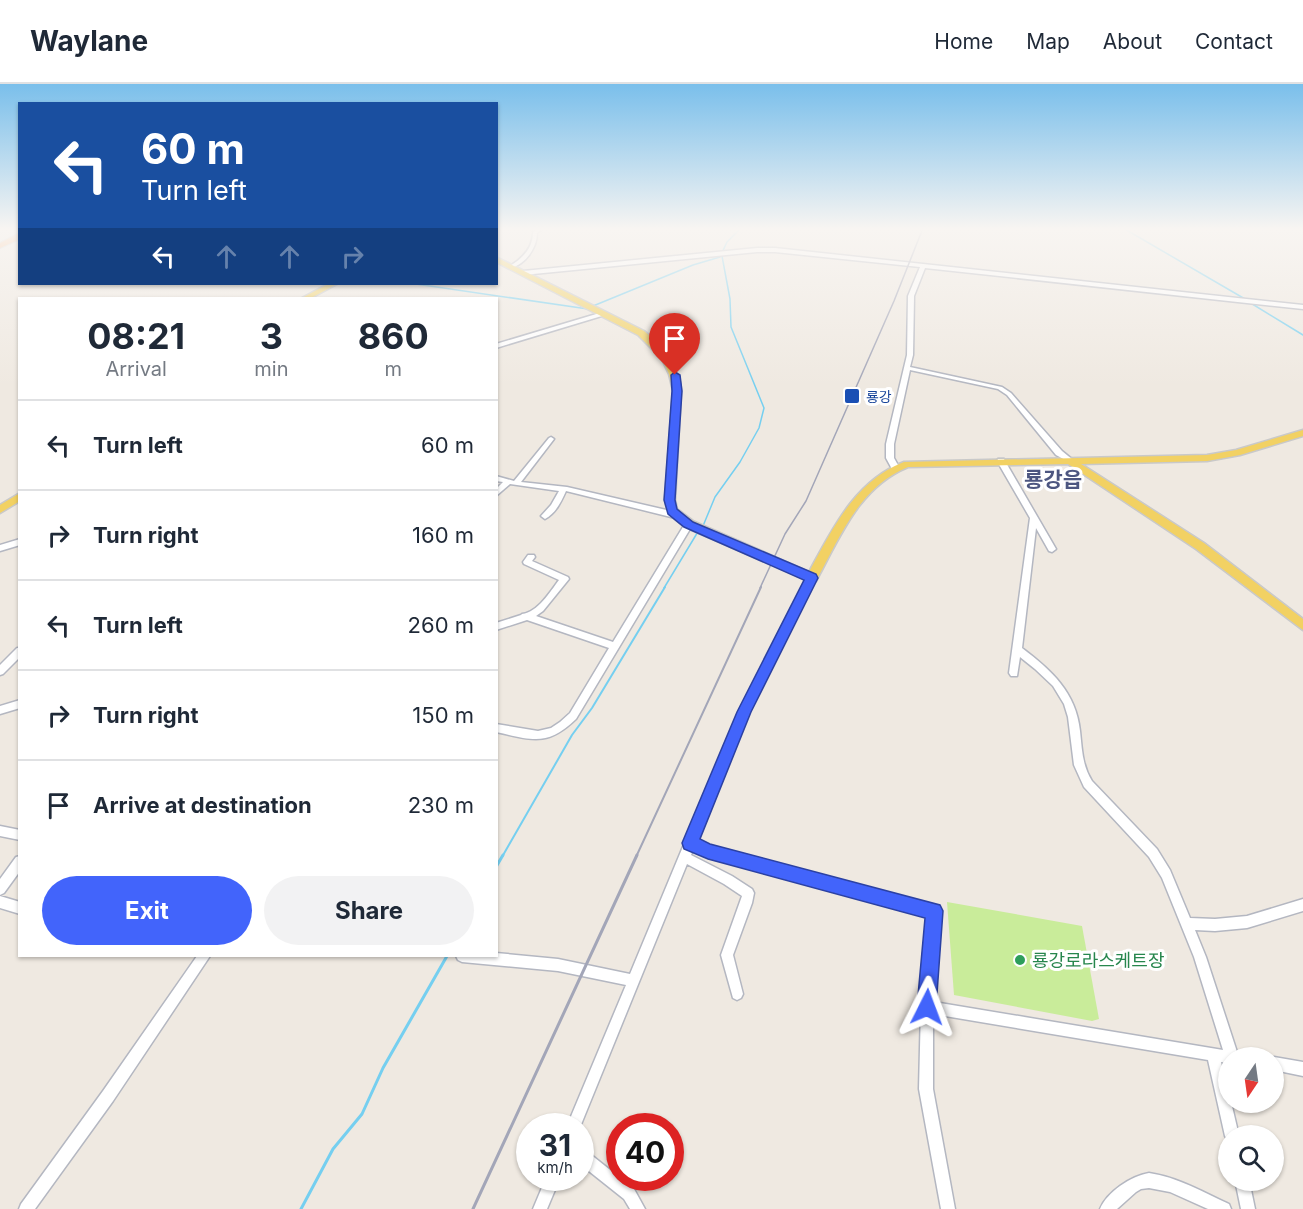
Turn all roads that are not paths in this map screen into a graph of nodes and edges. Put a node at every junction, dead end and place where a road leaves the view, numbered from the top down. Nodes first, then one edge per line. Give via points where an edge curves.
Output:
1 (538, 280) edge
2 (917, 280) edge
3 (1057, 280) edge
4 (331, 285) edge
5 (308, 297) edge
6 (1303, 307) edge
7 (603, 314) junction
8 (498, 345) edge
9 (908, 368) junction
10 (1303, 434) edge
11 (551, 439) dead end
12 (1069, 460) junction
13 (1001, 461) junction
14 (895, 467) junction
15 (498, 478) edge
16 (513, 482) junction
17 (564, 489) junction
18 (498, 493) edge
19 (18, 497) edge
20 (0, 510) edge
21 (675, 515) junction
22 (545, 516) dead end
23 (1033, 519) junction
24 (696, 528) junction
25 (18, 543) edge
26 (0, 548) edge
27 (1052, 549) dead end
28 (531, 557) dead end
29 (812, 578) junction
30 (525, 616) junction
31 (1303, 625) edge
32 (498, 626) edge
33 (616, 647) junction
34 (1017, 650) junction
35 (18, 653) edge
36 (0, 671) edge
37 (1014, 673) dead end
38 (18, 705) edge
39 (0, 710) edge
40 (498, 728) edge
41 (0, 831) edge
42 (18, 835) edge
43 (690, 843) junction
44 (684, 857) junction
45 (18, 864) edge
46 (0, 889) edge
47 (0, 902) edge
48 (1303, 905) edge
49 (18, 907) edge
50 (1187, 924) junction
51 (203, 957) edge
52 (473, 957) edge
53 (634, 981) junction
54 (737, 993) dead end
55 (927, 1007) junction
56 (1230, 1047) edge
57 (1213, 1054) junction
58 (1218, 1055) edge
59 (1284, 1066) edge
60 (1303, 1069) edge
61 (579, 1113) edge
62 (1229, 1125) edge
63 (594, 1166) edge
64 (548, 1191) edge
65 (1244, 1191) edge
66 (26, 1209) edge
67 (540, 1209) edge
68 (639, 1209) edge
69 (948, 1209) edge
70 (1107, 1209) edge
71 (1224, 1209) edge
72 (1248, 1209) edge

1 - 7 main road
2 - 9 street via 911,296
3 - 6 street
4 - 5 main road
7 - 8 street
7 - 21 main road via 651,340 675,375 670,500
9 - 12 street via 1000,388
9 - 14 street via 890,444
10 - 12 main road via 1227,456
11 - 16 street
12 - 13 main road
12 - 31 main road via 1200,546
13 - 14 main road
13 - 23 street
14 - 29 main road via 855,503
15 - 16 street
16 - 17 street
16 - 18 street
17 - 21 street
17 - 22 street
19 - 20 main road
21 - 24 main road
23 - 27 street
23 - 34 street
24 - 29 main road
24 - 33 street
25 - 26 street
28 - 30 street via 527,562 565,579 540,609
29 - 43 street via 744,712
30 - 32 street
30 - 33 street
33 - 40 street via 573,716 560,729 550,735 533,735
34 - 37 street
34 - 50 street via 1057,682 1075,727 1080,773 1153,853
35 - 36 street
38 - 39 street
41 - 42 street
43 - 44 street
43 - 55 street via 934,911
44 - 53 street
44 - 54 street via 748,893 727,955
45 - 46 street
47 - 49 street
48 - 50 street via 1247,921
50 - 56 street
51 - 66 street
52 - 53 street via 558,965
53 - 61 street
55 - 57 street
55 - 69 street via 926,1089
57 - 58 street
57 - 62 street
59 - 60 street
63 - 68 street via 629,1194
64 - 67 street
65 - 72 street
70 - 71 street via 1128,1190 1149,1180

